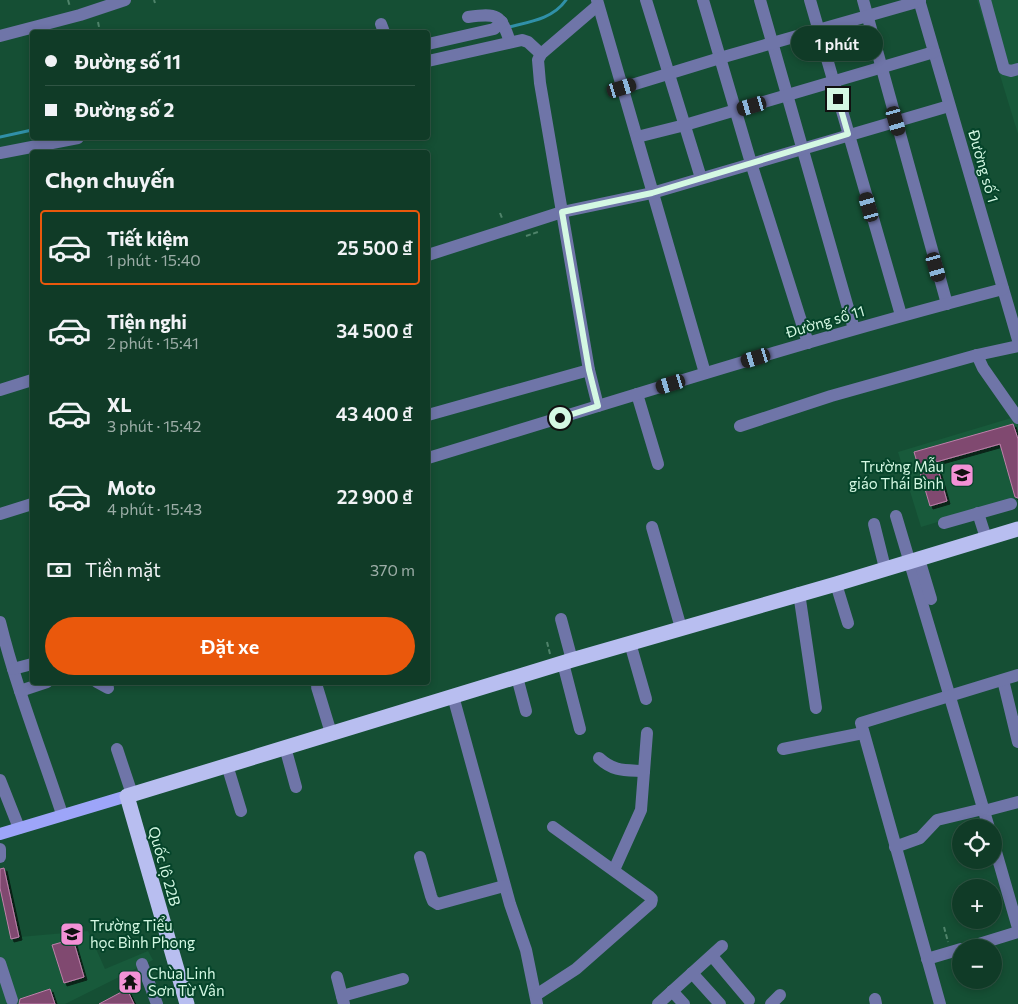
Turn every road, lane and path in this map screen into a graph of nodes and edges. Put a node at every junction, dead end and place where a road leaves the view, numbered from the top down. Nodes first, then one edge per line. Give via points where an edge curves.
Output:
1 (125, 0) edge
2 (646, 0) edge
3 (703, 0) edge
4 (760, 0) edge
5 (810, 0) edge
6 (862, 0) edge
7 (985, 0) edge
8 (920, 1) edge
9 (598, 2) edge
10 (867, 16) junction
11 (468, 17) dead end
12 (819, 30) junction
13 (506, 31) junction
14 (0, 36) edge
15 (773, 43) junction
16 (430, 44) edge
17 (934, 52) junction
18 (541, 54) junction
19 (720, 58) junction
20 (430, 60) edge
21 (881, 68) junction
22 (1018, 69) edge
23 (670, 74) junction
24 (833, 82) junction
25 (622, 88) junction
26 (787, 95) junction
27 (950, 106) junction
28 (734, 110) junction
29 (896, 121) junction
30 (685, 126) junction
31 (848, 134) junction
32 (637, 137) junction
33 (68, 140) edge
34 (802, 148) junction
35 (0, 153) edge
36 (751, 163) junction
37 (701, 178) junction
38 (652, 193) junction
39 (562, 212) junction
40 (430, 254) edge
41 (1003, 289) junction
42 (947, 304) junction
43 (901, 315) junction
44 (854, 329) junction
45 (1018, 340) edge
46 (808, 342) junction
47 (1018, 346) edge
48 (977, 355) junction
49 (589, 370) junction
50 (705, 373) junction
51 (30, 381) edge
52 (0, 390) edge
53 (637, 394) junction
54 (598, 406) junction
55 (430, 414) edge
56 (1018, 418) edge
57 (740, 426) dead end
58 (430, 457) edge
59 (658, 464) dead end
60 (1011, 504) dead end
61 (30, 505) edge
62 (978, 512) junction
63 (0, 514) edge
64 (896, 516) dead end
65 (944, 523) dead end
66 (874, 524) dead end
67 (652, 527) dead end
68 (1018, 528) edge
69 (986, 538) junction
70 (913, 560) junction
71 (885, 568) junction
72 (836, 584) junction
73 (799, 593) junction
74 (931, 599) dead end
75 (561, 619) dead end
76 (0, 622) edge
77 (848, 623) dead end
78 (681, 628) junction
79 (630, 643) junction
80 (568, 662) junction
81 (30, 665) edge
82 (13, 669) junction
83 (1018, 675) edge
84 (517, 677) junction
85 (1003, 680) junction
86 (37, 685) edge
87 (317, 687) dead end
88 (20, 691) junction
89 (453, 696) junction
90 (948, 696) junction
91 (646, 699) dead end
92 (816, 708) dead end
93 (526, 711) dead end
94 (580, 728) dead end
95 (647, 733) dead end
96 (863, 733) junction
97 (331, 734) junction
98 (1018, 742) edge
99 (285, 747) junction
100 (117, 749) dead end
101 (783, 750) dead end
102 (599, 758) dead end
103 (227, 765) junction
104 (644, 771) junction
105 (0, 780) edge
106 (296, 788) dead end
107 (129, 795) junction
108 (1018, 802) edge
109 (984, 810) junction
110 (241, 811) dead end
111 (62, 814) junction
112 (986, 819) edge
113 (553, 827) dead end
114 (19, 828) junction
115 (0, 834) edge
116 (895, 847) junction
117 (0, 849) edge
118 (0, 857) edge
119 (420, 857) dead end
120 (1001, 869) edge
121 (614, 870) junction
122 (504, 886) junction
123 (944, 927) dead end
124 (1018, 928) edge
125 (1018, 932) edge
126 (995, 939) edge
127 (952, 942) edge
128 (722, 946) dead end
129 (952, 951) edge
130 (712, 956) junction
131 (927, 959) junction
132 (0, 963) edge
133 (142, 964) dead end
134 (692, 974) junction
135 (337, 977) dead end
136 (403, 979) dead end
137 (672, 991) junction
138 (780, 995) dead end
139 (12, 1000) dead end
140 (343, 1000) edge
141 (537, 1000) edge
142 (749, 1000) dead end
143 (157, 1004) edge
144 (187, 1004) edge
145 (658, 1004) edge
146 (684, 1004) edge
147 (720, 1004) edge
148 (770, 1004) edge
149 (940, 1004) edge

1 - 14 street
2 - 23 street
3 - 19 street
4 - 15 street
5 - 12 street
6 - 10 street
7 - 22 street via 1004,70
8 - 10 street
8 - 17 street, Đường số 1
9 - 18 street
9 - 25 street
10 - 12 street
10 - 21 street
11 - 13 street via 488,14
12 - 15 street
12 - 24 street
13 - 16 street via 494,29
13 - 18 street via 525,40
13 - 20 street
15 - 19 street
15 - 26 street
17 - 21 street
17 - 27 street, Đường số 1
18 - 39 street via 538,65
19 - 23 street
19 - 28 street
21 - 24 street
21 - 29 street
23 - 25 street
23 - 30 street
24 - 26 street
24 - 31 street
25 - 32 street
26 - 28 street
26 - 34 street
27 - 29 street
27 - 41 street, Đường số 1
28 - 30 street
28 - 36 street
29 - 31 street
29 - 42 street
30 - 32 street
30 - 37 street
31 - 34 street
31 - 43 street
32 - 38 street
33 - 35 street
34 - 36 street
34 - 44 street
36 - 37 street
36 - 46 street
37 - 38 street
38 - 39 street
38 - 50 street
39 - 40 street
39 - 49 street
41 - 42 street, Đường số 11
41 - 45 street, Đường số 1
42 - 43 street, Đường số 11
43 - 44 street, Đường số 11
44 - 46 street, Đường số 11
46 - 50 street, Đường số 11
47 - 48 street
48 - 56 street
48 - 57 street via 831,396
49 - 54 street
49 - 55 street
50 - 53 street, Đường số 11
51 - 52 street
53 - 54 street, Đường số 11
53 - 59 street
54 - 58 street, Đường số 11
60 - 62 street
61 - 63 street
62 - 65 street
62 - 69 street
64 - 70 street
66 - 71 street
67 - 78 street
68 - 69 highway
69 - 70 highway
70 - 71 highway
70 - 74 street
70 - 90 street
71 - 72 highway
72 - 73 highway
72 - 77 street
73 - 78 highway
73 - 92 street
75 - 80 street
76 - 82 street
78 - 79 highway
79 - 80 highway
79 - 91 street
80 - 84 highway
80 - 94 street
81 - 82 street
82 - 88 street
83 - 85 street
84 - 89 highway
84 - 93 street
85 - 90 street
85 - 98 street
86 - 88 street
87 - 97 street
88 - 111 street
89 - 97 highway
89 - 122 street
90 - 96 street via 865,721 861,723
90 - 109 street
95 - 104 street
96 - 101 street
96 - 116 street
97 - 99 highway
99 - 103 highway
99 - 106 street
100 - 107 street
102 - 104 street via 611,768
103 - 107 highway
103 - 110 street
104 - 121 street via 641,810
105 - 114 street
107 - 111 main road
107 - 144 highway, Quốc lộ 22B
108 - 109 street
109 - 112 street
109 - 116 street via 937,820 920,838
111 - 114 main road
113 - 121 street
114 - 115 main road
116 - 131 street
117 - 118 street
119 - 122 street via 431,896 438,904
120 - 124 street
121 - 141 street via 650,896 651,904
122 - 141 street via 526,950
123 - 127 path
125 - 126 street
128 - 130 street
129 - 131 street
130 - 134 street
130 - 142 street
131 - 149 street
132 - 139 street
133 - 143 street
134 - 137 street
134 - 147 street
135 - 140 street
136 - 140 street
137 - 145 street
137 - 146 street
138 - 148 street

